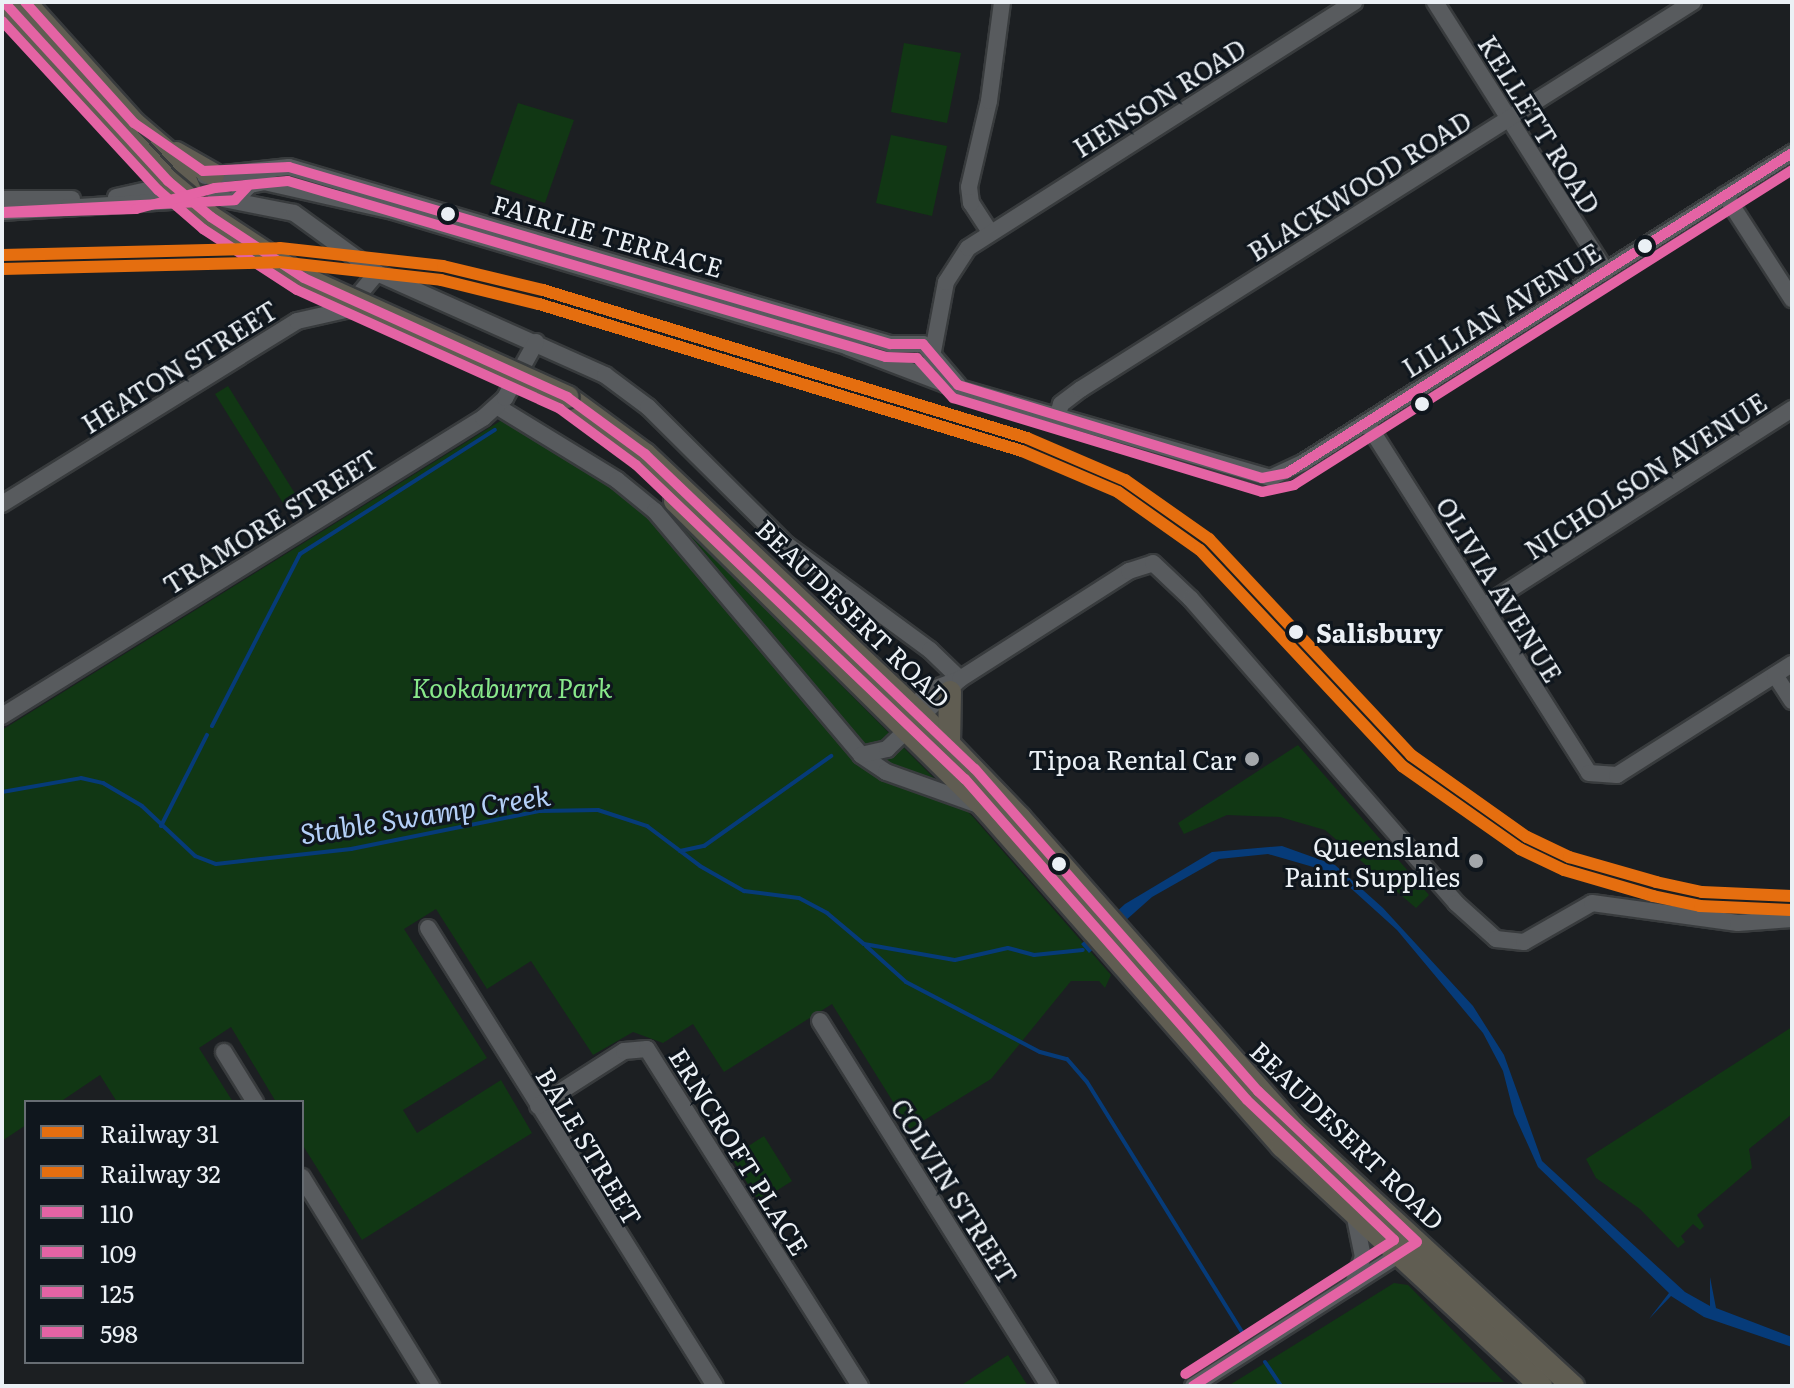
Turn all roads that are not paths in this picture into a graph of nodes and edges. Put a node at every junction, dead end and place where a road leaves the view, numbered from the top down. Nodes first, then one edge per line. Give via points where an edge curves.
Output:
1 (4, 2) edge
2 (25, 2) edge
3 (1002, 2) edge
4 (1014, 2) edge
5 (1354, 2) edge
6 (1435, 2) edge
7 (1693, 2) edge
8 (2, 21) edge
9 (94, 78) junction
10 (1509, 118) junction
11 (167, 150) junction
12 (1792, 153) edge
13 (268, 166) junction
14 (213, 174) junction
15 (274, 183) junction
16 (187, 188) junction
17 (1725, 195) junction
18 (2, 199) edge
19 (235, 200) junction
20 (2, 212) edge
21 (294, 213) junction
22 (990, 232) junction
23 (1606, 271) junction
24 (377, 273) junction
25 (1792, 299) edge
26 (941, 311) junction
27 (536, 342) junction
28 (917, 342) junction
29 (934, 355) junction
30 (918, 373) junction
31 (958, 385) junction
32 (563, 403) junction
33 (498, 407) junction
34 (1792, 409) edge
35 (1058, 414) junction
36 (1367, 423) junction
37 (1275, 477) joint
38 (2, 504) edge
39 (1484, 606) junction
40 (1792, 664) edge
41 (1775, 675) junction
42 (955, 686) junction
43 (1792, 701) edge
44 (2, 716) edge
45 (909, 718) junction
46 (949, 743) junction
47 (861, 755) junction
48 (985, 808) junction
49 (1088, 910) junction
50 (1792, 919) edge
51 (428, 928) dead end
52 (1124, 953) junction
53 (820, 1021) dead end
54 (224, 1052) dead end
55 (254, 1100) edge
56 (538, 1106) junction
57 (304, 1180) edge
58 (1353, 1211) junction
59 (1408, 1248) junction
60 (1353, 1284) junction
61 (1540, 1381) edge
62 (431, 1386) edge
63 (715, 1386) edge
64 (860, 1386) edge
65 (1049, 1386) edge
66 (1193, 1386) edge
67 (1573, 1386) edge

1 - 32 highway, BEAUDESERT ROAD, bridge via 168,181 223,226 304,278
2 - 9 highway
3 - 4 street
3 - 22 street via 989,101 969,187 971,203
5 - 22 street, HENSON ROAD
6 - 10 street, KELLETT ROAD
7 - 10 street, BLACKWOOD ROAD
8 - 32 highway, BEAUDESERT ROAD via 133,164 203,227 251,261 336,307
9 - 11 highway
9 - 16 highway via 94,88
10 - 23 street, KELLETT ROAD
10 - 35 street, BLACKWOOD ROAD via 1081,389 1061,404
11 - 14 highway
11 - 16 highway
12 - 17 street, LILLIAN AVENUE
13 - 14 street, FAIRLIE TERRACE
13 - 15 street
13 - 28 street, FAIRLIE TERRACE via 289,167 890,344
14 - 16 street, FAIRLIE TERRACE
15 - 19 street via 250,185
15 - 21 street
15 - 30 street, FAIRLIE TERRACE via 393,211 577,265
16 - 18 street
16 - 19 street
16 - 20 street
17 - 23 street, LILLIAN AVENUE
17 - 25 street
19 - 21 street
21 - 24 street
22 - 26 street, HENSON ROAD via 958,257
23 - 36 street, LILLIAN AVENUE
24 - 27 street
24 - 38 street, HEATON STREET via 346,310 297,321
26 - 28 street
26 - 29 street
27 - 33 street, TRAMORE STREET
27 - 42 street via 583,362 626,389 787,545 930,650
28 - 29 street
29 - 30 street
29 - 31 street
30 - 31 street, FAIRLIE TERRACE
31 - 35 street, FAIRLIE TERRACE
32 - 45 highway, BEAUDESERT ROAD via 644,470
33 - 44 street, TRAMORE STREET
33 - 47 street, BEAUDESERT ROAD via 593,464 655,511
34 - 39 street, NICHOLSON AVENUE
35 - 37 street, FAIRLIE TERRACE via 1250,475
36 - 37 street, LILLIAN AVENUE
36 - 39 street, OLIVIA AVENUE
39 - 41 street, OLIVIA AVENUE via 1582,765 1597,777 1617,775
40 - 41 street
41 - 43 street
42 - 45 street
42 - 46 highway
42 - 50 street via 1129,571 1153,563 1191,599 1456,903 1496,939 1524,942 1592,903 1738,923
45 - 46 highway, BEAUDESERT ROAD
45 - 47 street, BEAUDESERT ROAD via 881,753
45 - 48 highway, BEAUDESERT ROAD
46 - 49 highway, BEAUDESERT ROAD
47 - 48 street, BEAUDESERT ROAD via 886,772
48 - 49 highway, BEAUDESERT ROAD
49 - 52 highway, BEAUDESERT ROAD
51 - 56 street, BALE STREET
52 - 58 highway, BEAUDESERT ROAD via 1237,1099
52 - 59 highway, BEAUDESERT ROAD
53 - 65 street, COLVIN STREET
54 - 55 street
56 - 63 street, BALE STREET
56 - 64 street, ERNCROFT PLACE via 624,1051 647,1049
57 - 62 street
58 - 59 highway, BEAUDESERT ROAD
58 - 60 street via 1363,1257
59 - 60 street
59 - 61 highway, BEAUDESERT ROAD
60 - 66 street
61 - 67 highway, BEAUDESERT ROAD

